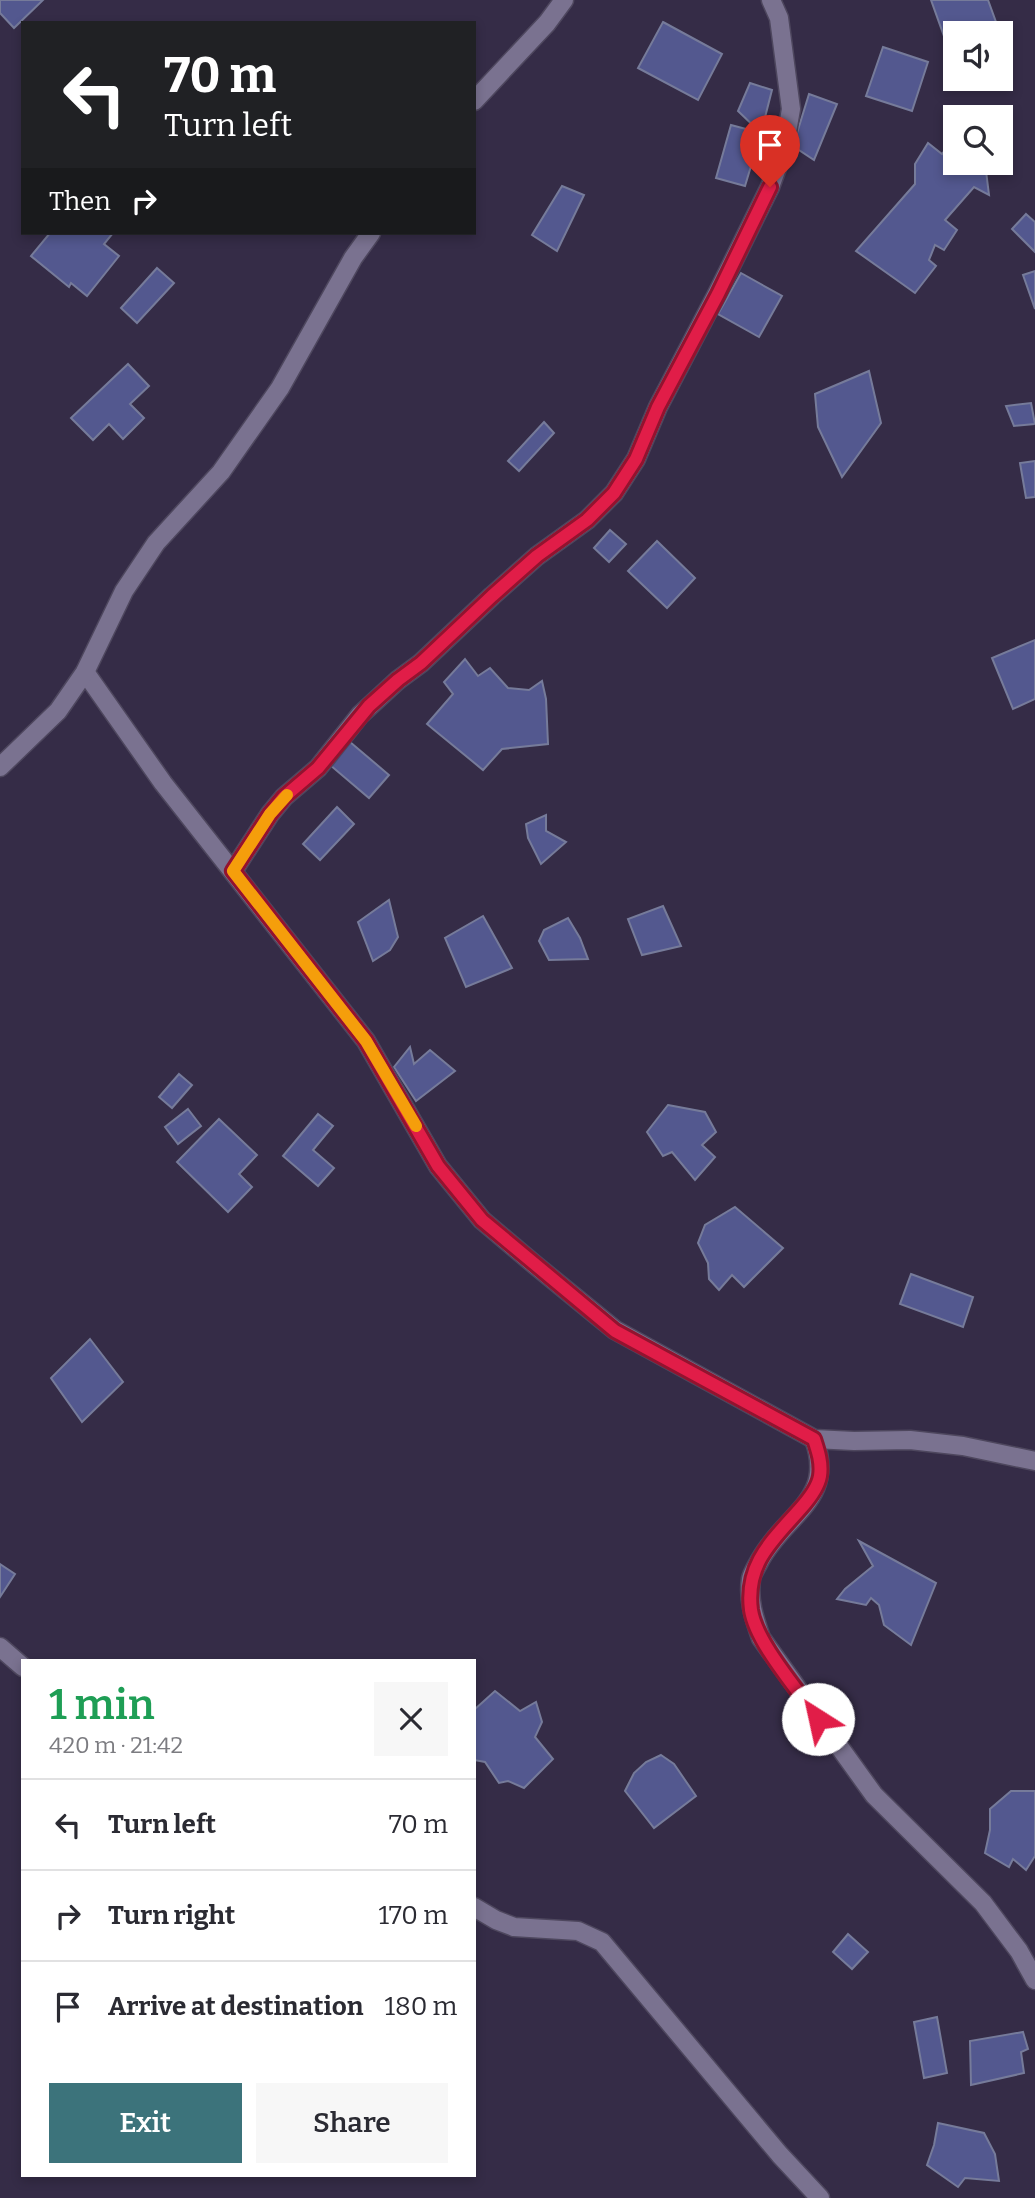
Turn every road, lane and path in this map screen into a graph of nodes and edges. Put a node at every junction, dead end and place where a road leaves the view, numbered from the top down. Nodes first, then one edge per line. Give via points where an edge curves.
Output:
1 (564, 0) edge
2 (771, 0) edge
3 (476, 99) edge
4 (370, 235) edge
5 (85, 672) junction
6 (0, 767) edge
7 (233, 871) junction
8 (814, 1439) junction
9 (1035, 1461) edge
10 (0, 1647) edge
11 (21, 1665) edge
12 (476, 1908) edge
13 (1035, 1980) edge
14 (820, 2198) edge

1 - 3 street
2 - 7 street via 779,18 791,109 784,149 770,187 636,459 614,493 587,520 528,564 360,715 324,762 270,814
4 - 5 street via 280,388 221,472 156,543 124,591
5 - 6 street via 58,711
5 - 7 street via 163,783
7 - 8 street via 366,1041 438,1166 482,1220 615,1331
8 - 9 street via 910,1440
8 - 13 street via 820,1477 812,1496 769,1544 751,1577 751,1611 761,1638 874,1795 983,1903
10 - 11 street
12 - 14 street via 514,1927 578,1931 602,1942

